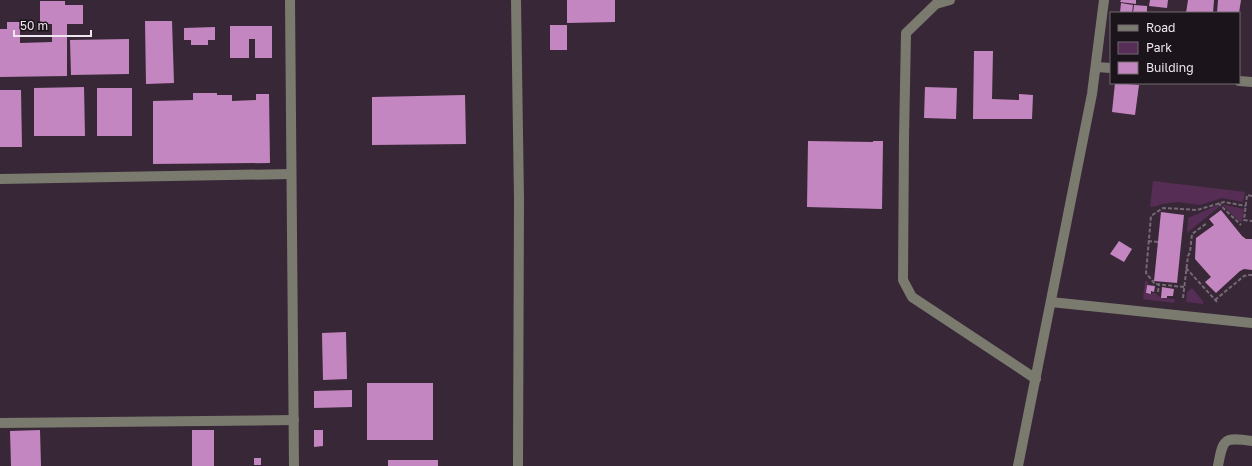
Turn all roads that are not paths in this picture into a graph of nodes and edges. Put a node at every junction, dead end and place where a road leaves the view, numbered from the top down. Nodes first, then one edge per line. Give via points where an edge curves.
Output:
1 (290, 0) edge
2 (516, 0) edge
3 (950, 0) edge
4 (1104, 0) edge
5 (1096, 67) junction
6 (1110, 68) edge
7 (1240, 81) edge
8 (1252, 82) edge
9 (291, 174) junction
10 (0, 179) edge
11 (1051, 302) junction
12 (1252, 323) edge
13 (1036, 379) junction
14 (294, 420) junction
15 (0, 423) edge
16 (1252, 441) edge
17 (294, 466) edge
18 (518, 466) edge
19 (1018, 466) edge
20 (1218, 466) edge

1 - 9 street
2 - 18 street via 519,199
3 - 13 street via 936,4 906,33 902,280 912,297
4 - 5 street
5 - 6 street
5 - 11 street
7 - 8 street
9 - 10 street
9 - 14 street
11 - 12 street
11 - 13 street
13 - 19 street
14 - 15 street
14 - 17 street
16 - 20 street via 1235,438 1227,440 1222,446

